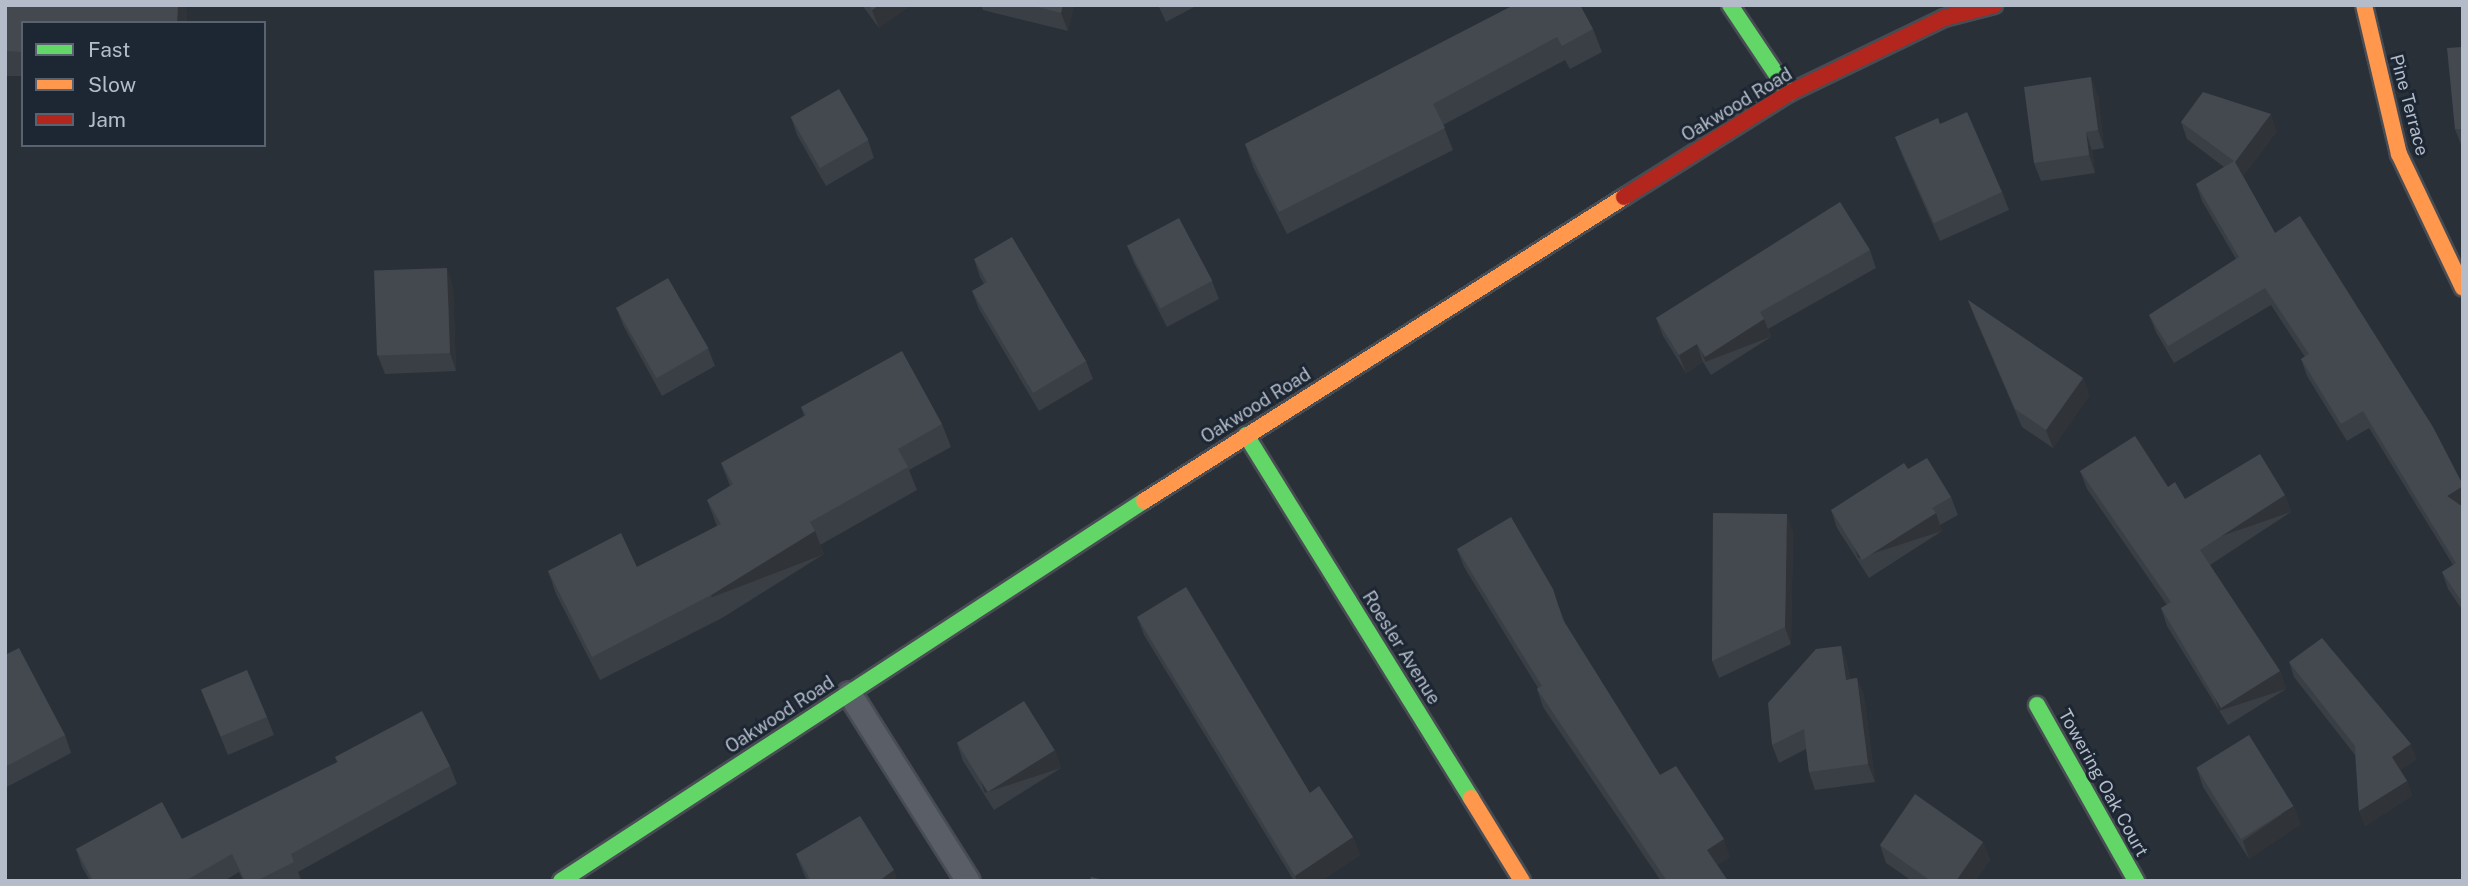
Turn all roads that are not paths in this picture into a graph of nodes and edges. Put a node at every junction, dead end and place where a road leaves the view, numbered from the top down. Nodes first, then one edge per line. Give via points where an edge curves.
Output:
1 (1730, 5) edge
2 (1994, 5) edge
3 (2364, 5) edge
4 (1789, 93) junction
5 (2463, 288) edge
6 (1246, 435) junction
7 (849, 693) junction
8 (2037, 705) dead end
9 (561, 881) edge
10 (968, 881) edge
11 (1522, 881) edge
12 (2136, 881) edge

1 - 4 street
2 - 4 street, Oakwood Road via 1944,18
3 - 5 street, Pine Terrace via 2399,154
4 - 6 street, Oakwood Road
6 - 7 street, Oakwood Road
6 - 11 street, Roesler Avenue
7 - 9 street, Oakwood Road
7 - 10 lane
8 - 12 street, Towering Oak Court

